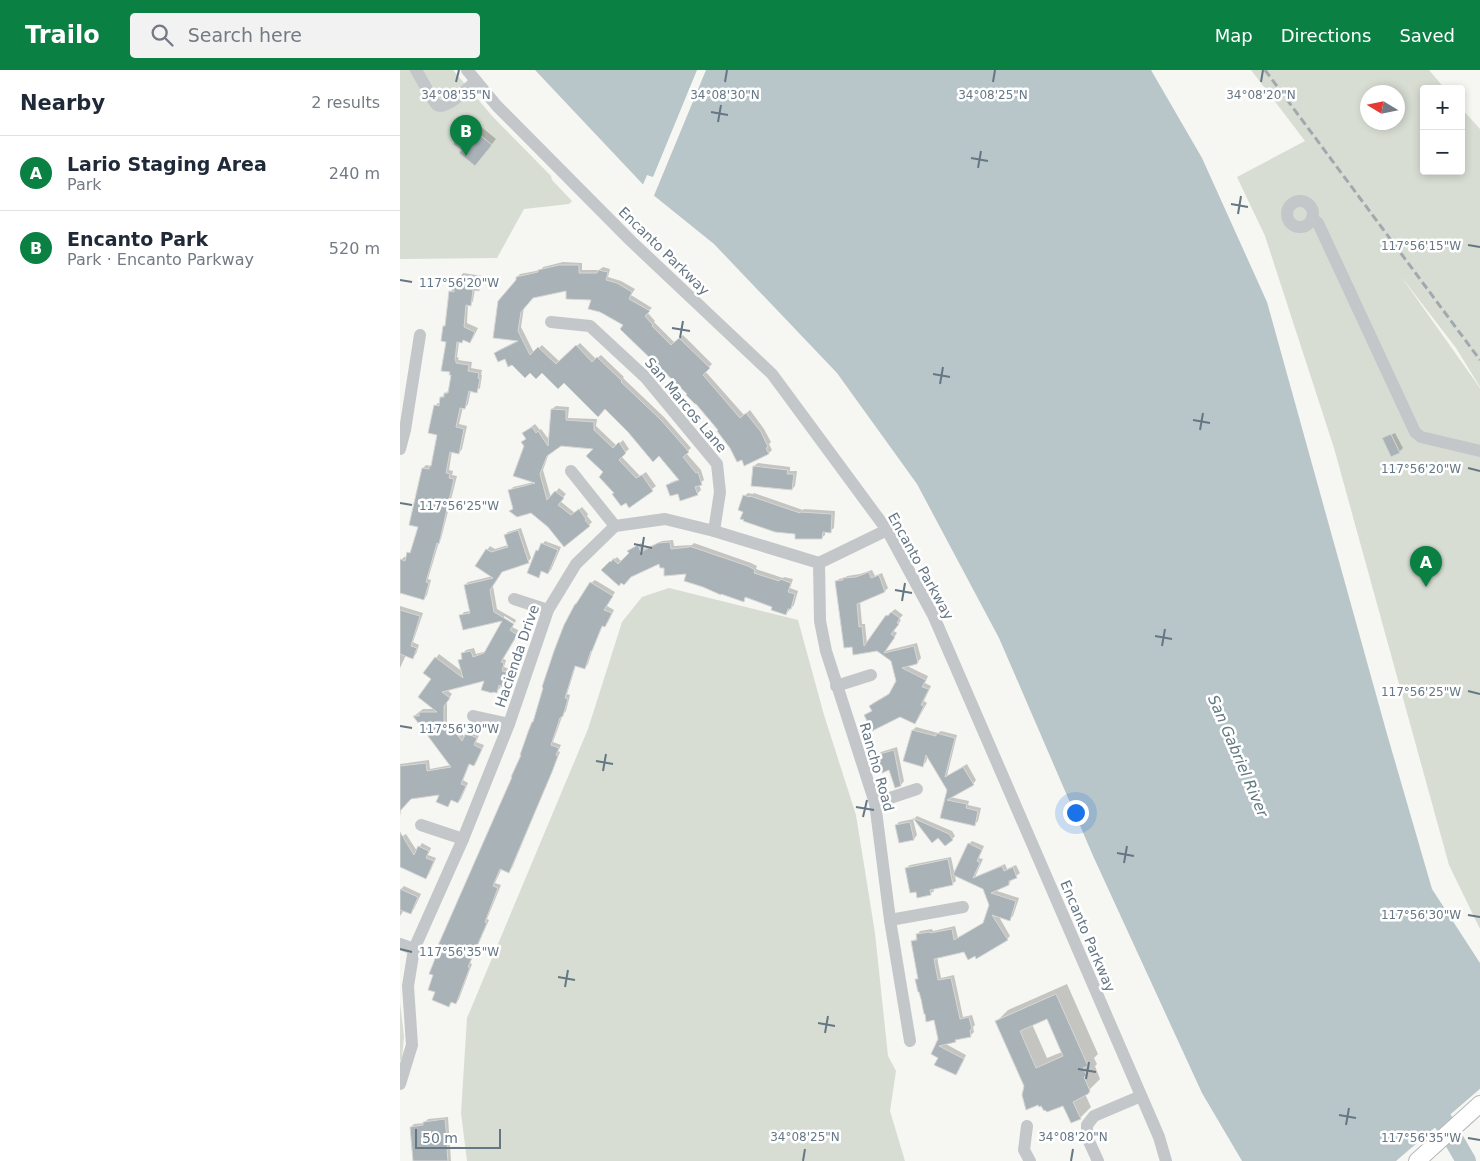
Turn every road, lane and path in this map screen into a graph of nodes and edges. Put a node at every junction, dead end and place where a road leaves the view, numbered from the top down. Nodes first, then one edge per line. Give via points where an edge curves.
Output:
1 (416, 70) edge
2 (468, 70) edge
3 (476, 81) junction
4 (1312, 218) dead end
5 (551, 322) dead end
6 (420, 335) dead end
7 (400, 449) edge
8 (1480, 451) edge
9 (572, 471) dead end
10 (615, 526) junction
11 (714, 530) junction
12 (887, 530) junction
13 (819, 563) junction
14 (514, 599) dead end
15 (548, 610) junction
16 (871, 676) dead end
17 (836, 686) junction
18 (473, 716) dead end
19 (509, 724) junction
20 (918, 789) dead end
21 (875, 803) junction
22 (422, 825) dead end
23 (463, 839) junction
24 (962, 907) dead end
25 (890, 920) junction
26 (400, 944) edge
27 (414, 949) junction
28 (910, 1041) dead end
29 (400, 1084) edge
30 (1141, 1096) junction
31 (1480, 1104) edge
32 (1027, 1126) dead end
33 (1162, 1160) edge
34 (1030, 1161) edge
35 (1098, 1161) edge
36 (1417, 1161) edge

1 - 3 street via 437,105 442,106
2 - 3 street, Encanto Parkway
3 - 12 street, Encanto Parkway via 631,241 772,374
4 - 8 street via 1318,223 1415,432 1422,437
5 - 11 street, San Marcos Lane via 590,326 645,377 717,464 720,492
6 - 7 street
9 - 10 street
10 - 11 street via 664,520
10 - 15 street, Hacienda Drive via 576,564
11 - 13 street
12 - 13 street
12 - 30 street, Encanto Parkway via 934,617
13 - 17 street, Rancho Road via 820,621
14 - 15 street
15 - 19 street, Hacienda Drive
16 - 17 street
17 - 21 street, Rancho Road
18 - 19 street
19 - 23 street, Hacienda Drive
20 - 21 street
21 - 25 street, Rancho Road
22 - 23 street
23 - 27 street, Hacienda Drive
24 - 25 street
25 - 28 street, Rancho Road
26 - 27 street
27 - 29 street, Hacienda Drive via 408,986 412,1045
30 - 33 street, Encanto Parkway via 1159,1137
30 - 35 street via 1094,1116 1087,1125 1087,1137
31 - 36 main road
32 - 34 street via 1024,1150

